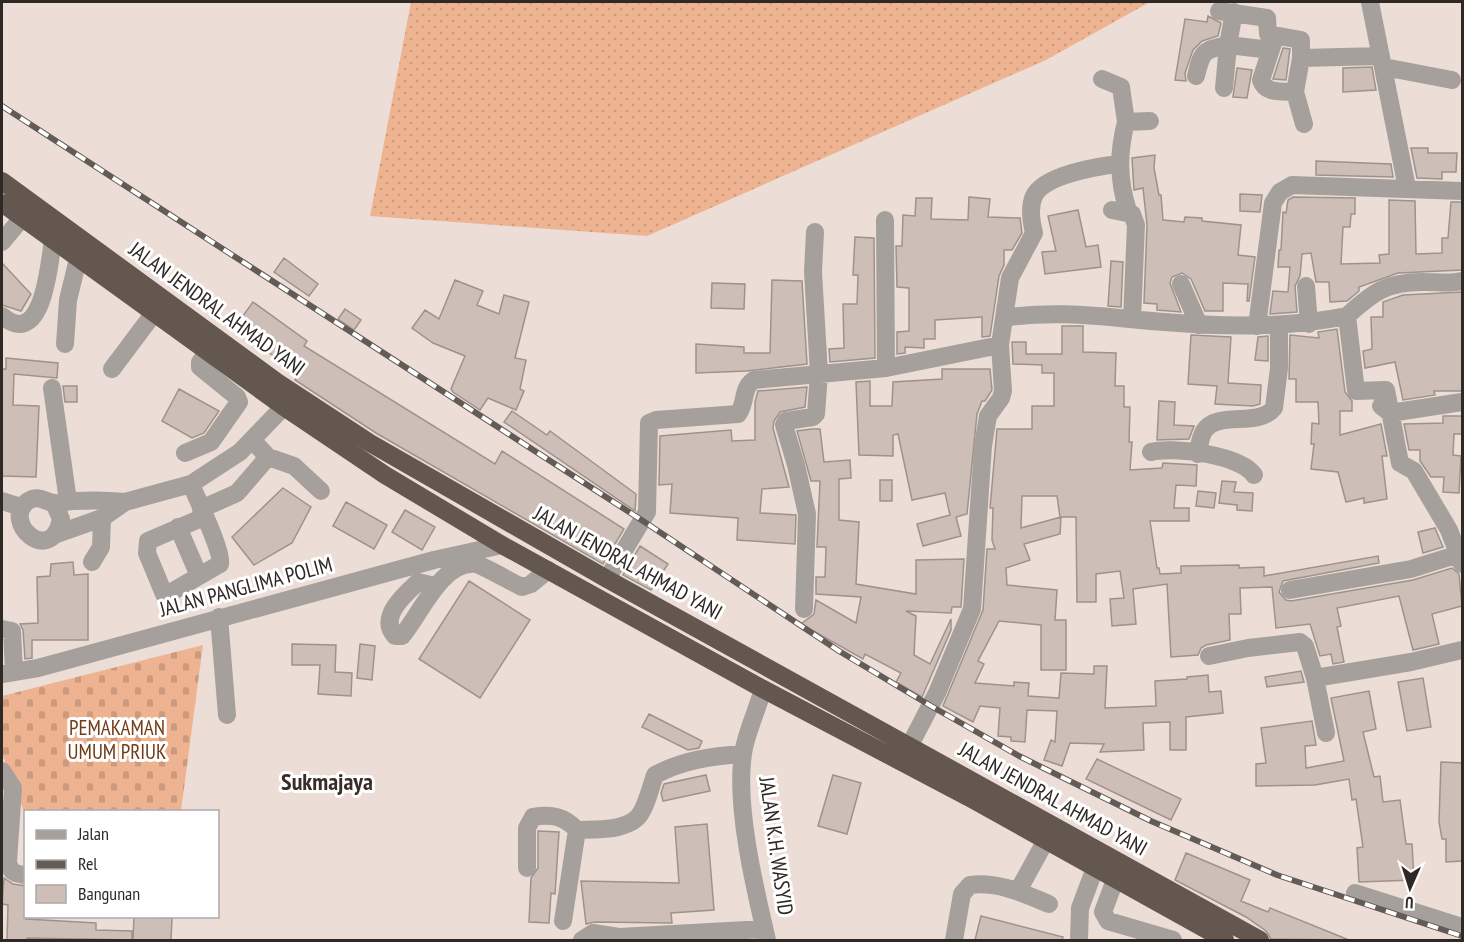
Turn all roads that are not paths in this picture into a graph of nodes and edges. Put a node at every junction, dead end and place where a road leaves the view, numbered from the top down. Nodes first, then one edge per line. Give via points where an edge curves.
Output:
1 (1370, 2) edge
2 (1273, 43) junction
3 (1228, 45) junction
4 (1301, 58) junction
5 (1383, 62) junction
6 (1196, 76) dead end
7 (1102, 79) dead end
8 (1452, 80) dead end
9 (1224, 88) dead end
10 (1295, 92) junction
11 (1126, 122) junction
12 (1150, 122) dead end
13 (1304, 124) dead end
14 (1120, 164) junction
15 (2, 181) edge
16 (1407, 188) junction
17 (1462, 191) edge
18 (2, 203) edge
19 (22, 218) junction
20 (885, 220) dead end
21 (815, 232) dead end
22 (53, 240) junction
23 (2, 242) edge
24 (78, 259) junction
25 (1462, 281) edge
26 (1181, 284) dead end
27 (1306, 286) dead end
28 (154, 313) junction
29 (2, 316) edge
30 (1347, 316) junction
31 (1004, 318) junction
32 (1132, 319) junction
33 (1309, 324) junction
34 (1199, 325) junction
35 (1279, 325) junction
36 (1257, 326) junction
37 (65, 344) dead end
38 (1000, 345) junction
39 (208, 352) junction
40 (886, 368) junction
41 (112, 369) dead end
42 (819, 374) junction
43 (52, 388) dead end
44 (290, 401) junction
45 (1462, 402) edge
46 (1390, 413) junction
47 (252, 440) junction
48 (1151, 452) dead end
49 (185, 453) dead end
50 (1198, 454) junction
51 (268, 457) junction
52 (1254, 475) dead end
53 (190, 484) junction
54 (321, 491) dead end
55 (2, 501) edge
56 (61, 502) junction
57 (125, 502) junction
58 (21, 507) junction
59 (203, 513) junction
60 (102, 518) junction
61 (178, 527) junction
62 (54, 535) junction
63 (502, 545) junction
64 (1461, 557) edge
65 (92, 562) dead end
66 (548, 570) junction
67 (200, 576) junction
68 (607, 579) junction
69 (435, 586) dead end
70 (1290, 590) dead end
71 (804, 609) dead end
72 (219, 617) junction
73 (2, 629) edge
74 (1462, 650) edge
75 (1209, 656) dead end
76 (8, 673) edge
77 (1316, 678) junction
78 (763, 689) junction
79 (227, 715) dead end
80 (1326, 733) dead end
81 (910, 745) junction
82 (742, 754) junction
83 (2, 771) edge
84 (576, 830) junction
85 (1046, 840) junction
86 (527, 868) dead end
87 (1095, 868) junction
88 (24, 875) edge
89 (1115, 879) junction
90 (1018, 891) junction
91 (1355, 892) dead end
92 (1049, 904) dead end
93 (563, 921) dead end
94 (1462, 927) edge
95 (766, 935) edge
96 (618, 939) edge
97 (582, 940) edge
98 (954, 940) edge
99 (1079, 940) edge
100 (1173, 940) edge
101 (1225, 940) edge
102 (1260, 940) edge

1 - 5 street
2 - 3 street
2 - 3 street via 1267,18 1227,11
2 - 4 street via 1301,40
2 - 10 street via 1263,86
3 - 6 street via 1205,51
3 - 9 street
4 - 5 street
4 - 10 street
5 - 8 street
5 - 16 street
7 - 11 street via 1121,87
10 - 13 street
11 - 12 street
11 - 14 street
14 - 31 street via 1091,167 1041,186 1033,198 1030,218 1034,233 1010,278
14 - 32 street via 1120,211 1135,218 1136,225
15 - 44 highway, JALAN JENDRAL AHMAD YANI
16 - 17 street
16 - 36 street via 1292,185 1280,192 1273,203
18 - 19 highway, JALAN JENDRAL AHMAD YANI
19 - 22 highway, JALAN JENDRAL AHMAD YANI
19 - 23 street
20 - 40 street
21 - 42 street via 813,272
22 - 24 highway, JALAN JENDRAL AHMAD YANI
22 - 29 street via 43,302 20,325
24 - 28 highway, JALAN JENDRAL AHMAD YANI
24 - 37 street via 68,300
25 - 30 street via 1384,287
26 - 34 street
27 - 33 street
28 - 39 highway, JALAN JENDRAL AHMAD YANI
28 - 41 street
30 - 33 street
30 - 46 street via 1356,391 1385,388
31 - 32 street via 1060,313
31 - 38 street
32 - 34 street
33 - 35 street
34 - 36 street
35 - 36 street
35 - 50 street via 1274,408 1265,415 1208,427 1202,433
38 - 40 street
38 - 81 street via 1003,391 988,416 983,446 972,609
39 - 44 highway, JALAN JENDRAL AHMAD YANI
39 - 49 street via 200,367 239,402 211,442
40 - 42 street
42 - 68 street via 754,380 744,390 741,410 732,416 649,423 647,512
42 - 71 street via 815,416 786,421 784,425 807,514
43 - 56 street
44 - 47 street
44 - 63 highway, JALAN JENDRAL AHMAD YANI via 385,475
44 - 68 highway, JALAN JENDRAL AHMAD YANI
45 - 46 street
46 - 64 street via 1400,463 1414,471
47 - 51 street
47 - 53 street
48 - 50 street
50 - 52 street via 1233,461 1249,468
51 - 54 street via 294,466
51 - 59 street via 237,493
53 - 57 street
53 - 59 street
55 - 58 street
56 - 57 street
56 - 58 street via 37,498
56 - 62 street via 61,519
57 - 60 street
58 - 62 street via 18,521 24,534 36,540
59 - 61 street
59 - 67 street via 221,560
60 - 62 street
60 - 65 street via 101,547
61 - 67 street
61 - 67 street via 148,541 146,548 161,590 168,594
63 - 66 highway, JALAN JENDRAL AHMAD YANI
63 - 72 street, JALAN PANGLIMA POLIM
64 - 70 street
66 - 69 street via 522,587 478,564 461,566
66 - 78 highway, JALAN JENDRAL AHMAD YANI
68 - 81 highway, JALAN JENDRAL AHMAD YANI
72 - 76 street, JALAN PANGLIMA POLIM
72 - 79 street
73 - 76 street via 12,631
74 - 77 street
75 - 77 street via 1300,642
77 - 80 street
78 - 82 street, JALAN K.H. WASYID
78 - 85 highway, JALAN JENDRAL AHMAD YANI
81 - 102 highway, JALAN JENDRAL AHMAD YANI
82 - 84 street via 668,768 655,775 642,813 630,822 616,828
82 - 95 street, JALAN K.H. WASYID via 746,829
83 - 88 street via 13,788 8,862 10,870
84 - 86 street via 559,816 534,817 527,828
84 - 93 street
85 - 87 highway, JALAN JENDRAL AHMAD YANI
85 - 90 street
87 - 89 highway, JALAN JENDRAL AHMAD YANI
87 - 99 street via 1080,908
89 - 100 street via 1103,912 1108,921
89 - 101 highway, JALAN JENDRAL AHMAD YANI
90 - 92 street
90 - 98 street via 984,883 970,885 962,894
91 - 94 street
95 - 96 street
96 - 97 street via 593,933

